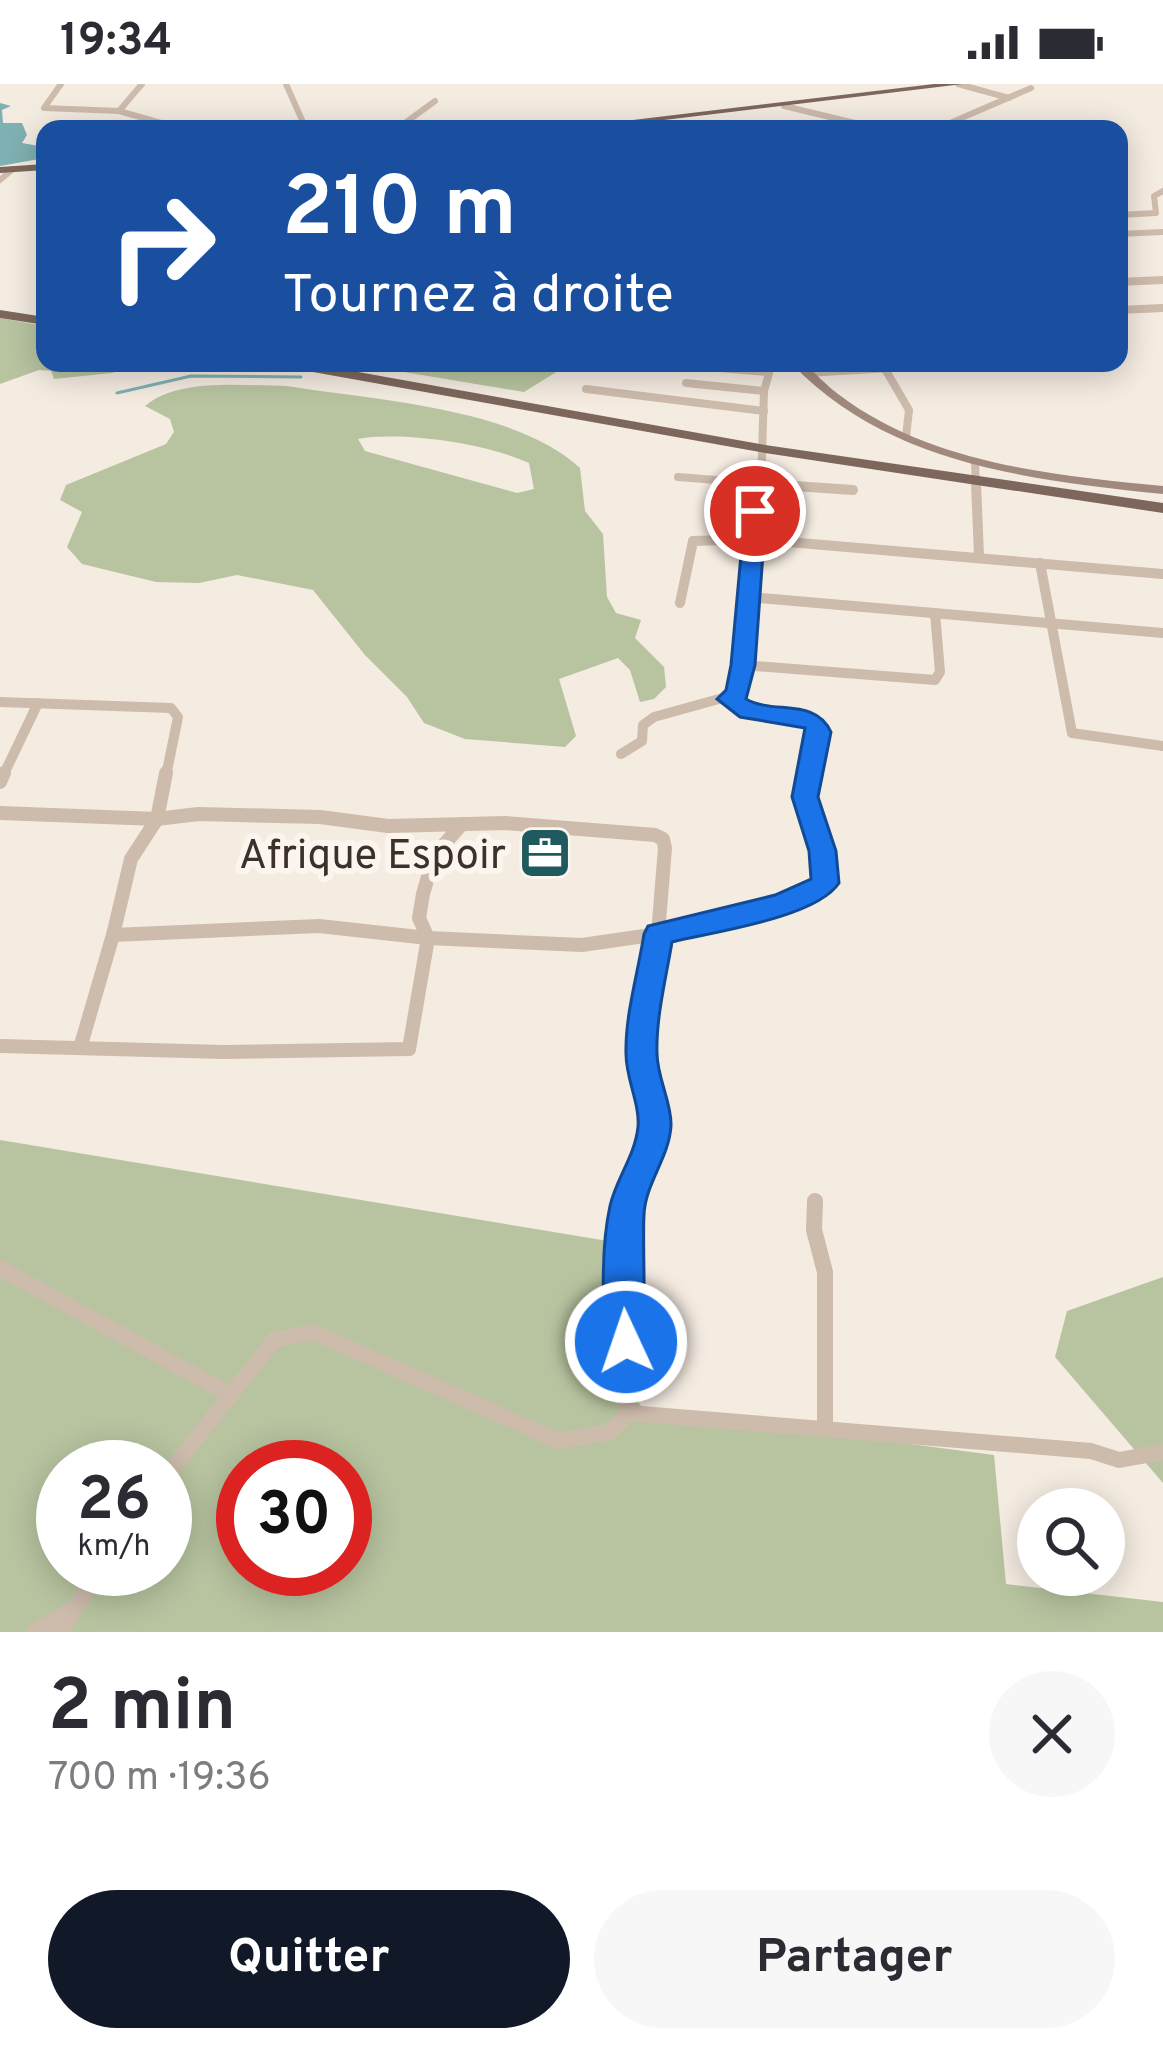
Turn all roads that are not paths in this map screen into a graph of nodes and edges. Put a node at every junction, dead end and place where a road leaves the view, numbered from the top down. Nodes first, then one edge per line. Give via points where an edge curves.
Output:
1 (61, 84) edge
2 (142, 84) edge
3 (286, 84) edge
4 (958, 84) edge
5 (1031, 88) dead end
6 (1010, 99) junction
7 (435, 101) dead end
8 (784, 106) junction
9 (119, 111) junction
10 (706, 114) junction
11 (150, 120) edge
12 (302, 120) edge
13 (409, 120) edge
14 (642, 120) edge
15 (649, 120) edge
16 (842, 120) edge
17 (958, 120) edge
18 (7, 169) edge
19 (0, 180) edge
20 (1163, 190) edge
21 (1128, 214) edge
22 (1163, 232) edge
23 (1128, 234) edge
24 (1163, 280) edge
25 (1128, 282) edge
26 (1128, 308) edge
27 (1163, 308) edge
28 (0, 314) edge
29 (36, 320) edge
30 (335, 372) edge
31 (769, 372) edge
32 (807, 372) edge
33 (887, 372) edge
34 (686, 383) dead end
35 (586, 389) dead end
36 (764, 391) junction
37 (764, 410) junction
38 (906, 437) junction
39 (765, 449) junction
40 (975, 462) junction
41 (678, 477) dead end
42 (758, 484) junction
43 (977, 484) junction
44 (853, 490) dead end
45 (1163, 490) edge
46 (1163, 508) edge
47 (753, 538) junction
48 (979, 556) junction
49 (1040, 563) junction
50 (1163, 574) edge
51 (749, 597) junction
52 (680, 603) dead end
53 (935, 614) junction
54 (1050, 623) junction
55 (1163, 633) edge
56 (743, 665) junction
57 (729, 699) junction
58 (0, 702) edge
59 (38, 703) junction
60 (1163, 746) edge
61 (621, 754) dead end
62 (0, 782) edge
63 (0, 813) edge
64 (157, 819) junction
65 (462, 824) junction
66 (658, 934) junction
67 (112, 935) junction
68 (428, 938) junction
69 (0, 1046) edge
70 (80, 1048) junction
71 (815, 1201) dead end
72 (0, 1268) edge
73 (231, 1395) junction
74 (628, 1413) junction
75 (825, 1430) junction
76 (192, 1444) edge
77 (1163, 1451) edge
78 (84, 1596) edge
79 (79, 1604) junction
80 (34, 1632) edge
81 (60, 1632) edge

1 - 9 street via 44,108
2 - 9 street
3 - 12 street
4 - 6 street
4 - 8 main road
5 - 6 street
6 - 17 street
7 - 13 street
8 - 10 main road
8 - 16 street
9 - 11 street
10 - 14 main road
10 - 15 main road
18 - 19 street
20 - 21 street via 1154,196 1159,212
22 - 23 street
24 - 25 street
26 - 27 street
28 - 29 main road
30 - 39 main road
31 - 36 street
32 - 38 street via 852,410
33 - 38 street via 909,410
34 - 36 street
35 - 37 street
36 - 37 street
37 - 39 street
38 - 40 street
39 - 42 street
39 - 43 main road
40 - 43 street
40 - 45 street
41 - 42 street
42 - 44 street
42 - 47 street
43 - 46 main road
43 - 48 street
47 - 48 street
47 - 51 street
47 - 52 street via 693,541
48 - 49 street
49 - 50 street
49 - 54 street
51 - 53 street
51 - 56 street
53 - 54 street
53 - 56 street via 935,680
54 - 55 street
54 - 60 street via 1072,733
56 - 57 street
57 - 61 street via 654,717 643,724 642,741
57 - 66 street via 748,711 815,723 805,797 825,883 779,904
58 - 59 street
59 - 62 street
59 - 64 street via 171,708 179,729
63 - 64 street
64 - 65 street
64 - 67 street via 131,859
65 - 66 street via 663,839
65 - 68 street via 428,875 419,918
66 - 68 street via 582,945
66 - 74 street via 641,1049 655,1121 627,1205 620,1388
67 - 68 street via 319,926
67 - 70 street
68 - 70 street via 409,1049
69 - 70 street
71 - 75 street via 825,1272
72 - 73 street
73 - 74 street via 274,1340 313,1332 559,1441 610,1432
73 - 76 street
74 - 75 street
75 - 77 street via 1091,1451 1119,1460
78 - 79 street
79 - 80 street
79 - 81 street

